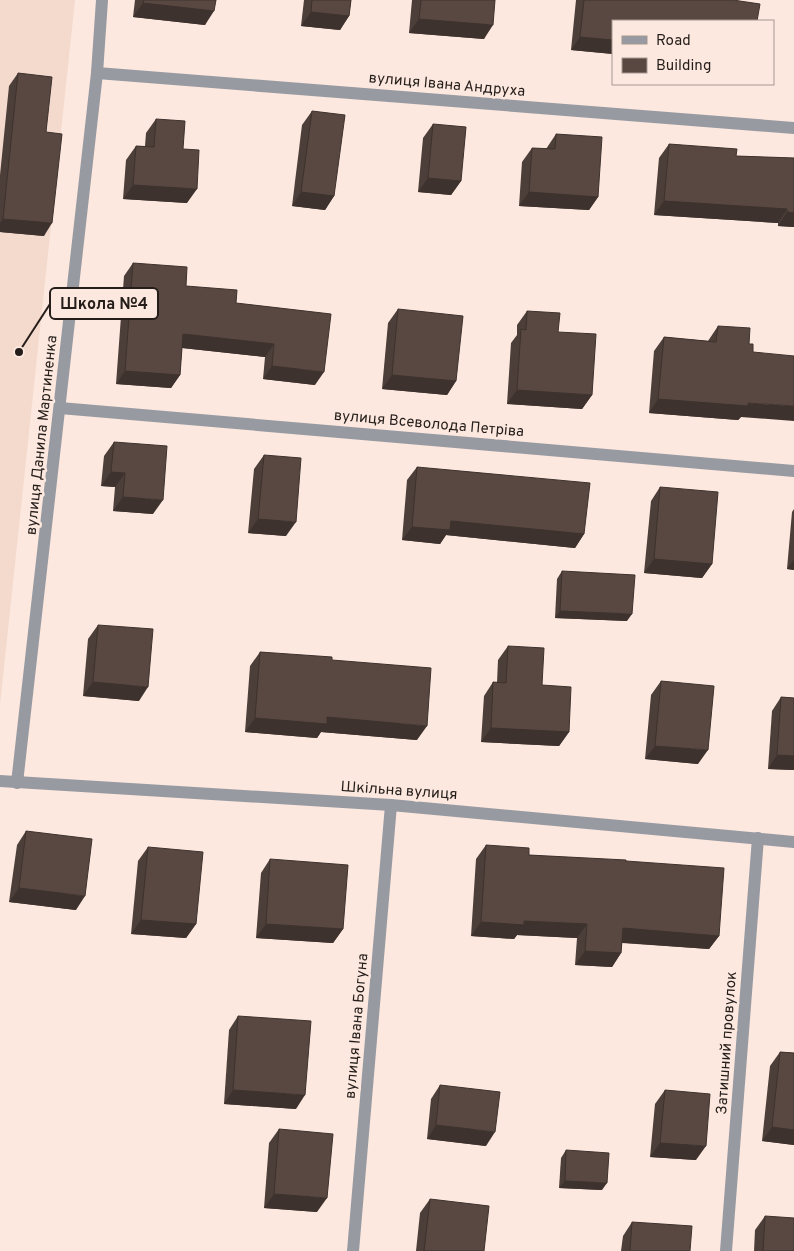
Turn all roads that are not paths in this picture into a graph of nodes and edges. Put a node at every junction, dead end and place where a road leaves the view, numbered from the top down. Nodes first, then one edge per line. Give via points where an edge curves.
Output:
1 (102, 0) edge
2 (97, 73) junction
3 (794, 128) edge
4 (60, 408) junction
5 (794, 471) edge
6 (0, 781) edge
7 (17, 783) junction
8 (391, 805) junction
9 (758, 838) junction
10 (794, 842) edge
11 (354, 1251) edge
12 (726, 1251) edge

1 - 2 street, вулиця Данила Мартиненка
2 - 3 street, вулиця Івана Андруха
2 - 4 street, вулиця Данила Мартиненка
4 - 5 street, вулиця Всеволода Петріва
4 - 7 street, вулиця Данила Мартиненка
6 - 7 street, Шкільна вулиця
7 - 8 street, Шкільна вулиця
8 - 9 street, Шкільна вулиця
8 - 11 street, вулиця Івана Богуна
9 - 10 street, Шкільна вулиця
9 - 12 street, Затишний провулок

